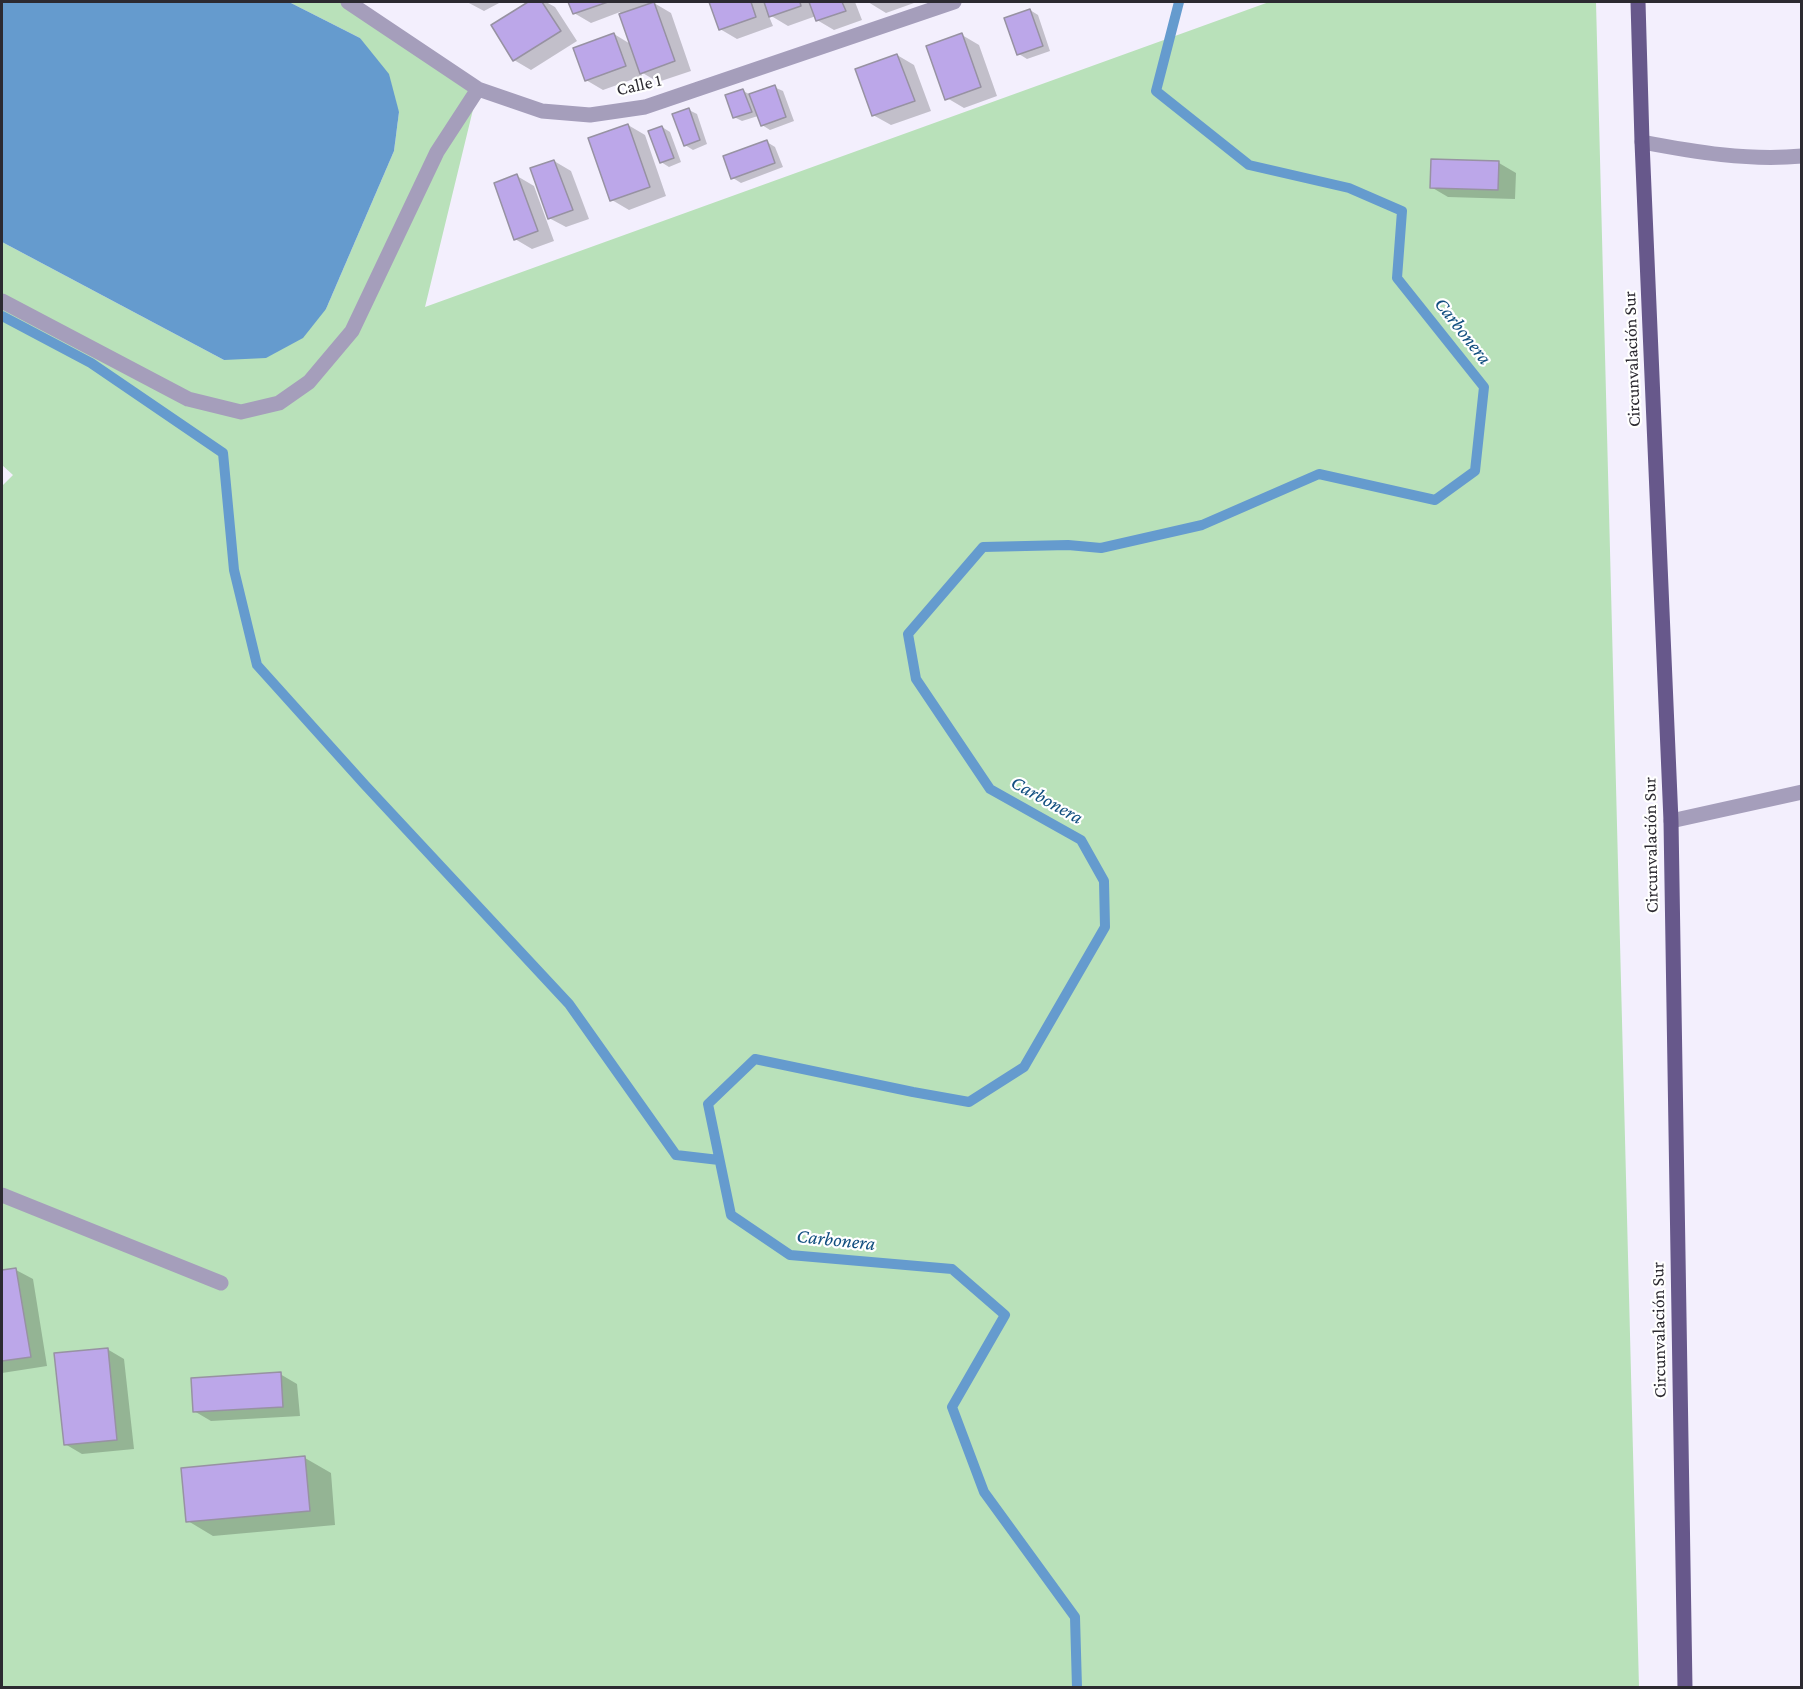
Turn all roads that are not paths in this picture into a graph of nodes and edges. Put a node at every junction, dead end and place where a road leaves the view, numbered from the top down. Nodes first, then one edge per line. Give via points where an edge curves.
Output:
1 (348, 2) edge
2 (954, 2) edge
3 (1638, 2) edge
4 (478, 89) junction
5 (1642, 142) junction
6 (1802, 156) edge
7 (2, 301) edge
8 (1802, 792) edge
9 (1671, 820) junction
10 (2, 1195) edge
11 (221, 1283) dead end
12 (1685, 1688) edge

1 - 4 street, Calle 1
2 - 4 street, Calle 1 via 645,107 590,115 542,111
3 - 5 main road, Circunvalación Sur
4 - 7 street via 437,152 352,331 309,382 279,403 242,412 188,399
5 - 6 street via 1708,154
5 - 9 main road, Circunvalación Sur
8 - 9 street
9 - 12 main road, Circunvalación Sur
10 - 11 street

